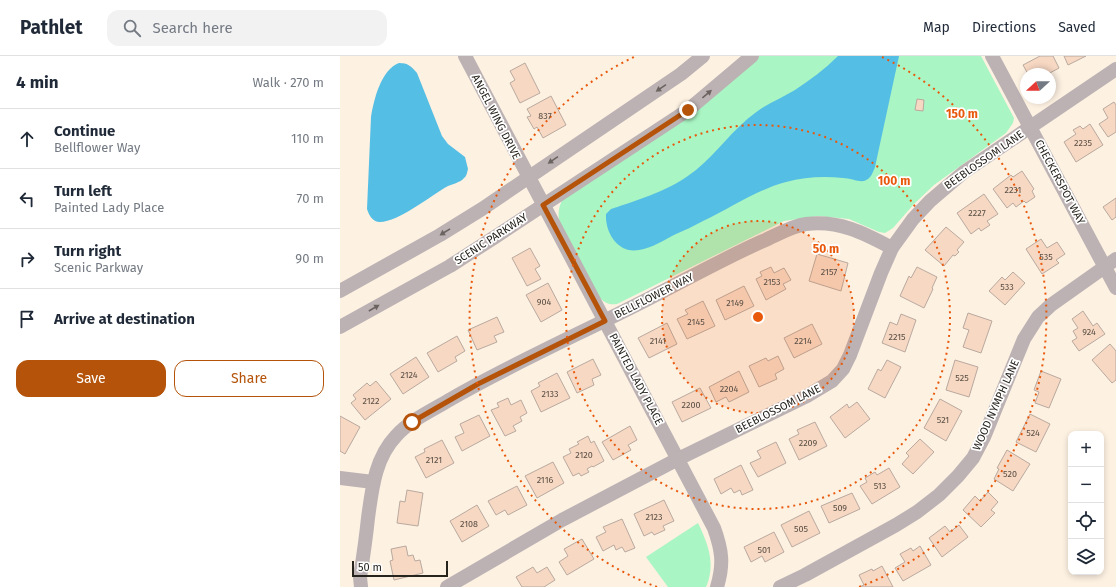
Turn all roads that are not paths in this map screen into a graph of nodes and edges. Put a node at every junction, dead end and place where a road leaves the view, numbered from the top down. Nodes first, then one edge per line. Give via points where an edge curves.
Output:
1 (465, 56) edge
2 (703, 56) edge
3 (752, 56) edge
4 (992, 56) edge
5 (1116, 69) edge
6 (1031, 127) junction
7 (528, 177) junction
8 (543, 205) junction
9 (892, 248) junction
10 (1110, 263) edge
11 (1116, 288) edge
12 (340, 291) edge
13 (605, 321) junction
14 (340, 327) edge
15 (678, 459) junction
16 (340, 478) edge
17 (373, 482) junction
18 (361, 587) edge
19 (447, 587) edge
20 (717, 587) edge
21 (780, 587) edge

1 - 7 street, ANGEL WING DRIVE
2 -> 7 street via 681,74
8 -> 3 street, SCENIC PARKWAY via 688,110
4 - 6 street, CHECKERSPOT WAY
5 - 6 street, BEEBLOSSOM LANE
6 - 9 street, BEEBLOSSOM LANE via 945,187 913,219
6 - 10 street, CHECKERSPOT WAY
7 - 8 street, PAINTED LADY PLACE
7 -> 12 street via 440,235
8 - 13 street, PAINTED LADY PLACE
14 -> 8 street, SCENIC PARKWAY via 450,266
9 - 13 street, BELLFLOWER WAY via 851,228 835,224 804,224 753,245
9 - 15 street, BEEBLOSSOM LANE via 850,355 843,369 832,381 807,396
10 - 11 street, CHECKERSPOT WAY
10 - 21 street, WOOD NYMPH LANE via 1051,304 1034,322 1024,339 984,437 973,458 958,476 917,512
13 - 15 street, PAINTED LADY PLACE
13 - 17 street, BELLFLOWER WAY via 478,384 412,422 396,435 385,449
15 - 19 street, BEEBLOSSOM LANE via 562,520
15 - 20 street, PAINTED LADY PLACE via 720,544 721,574
16 - 17 street
17 - 18 street, BELLFLOWER WAY via 360,578

